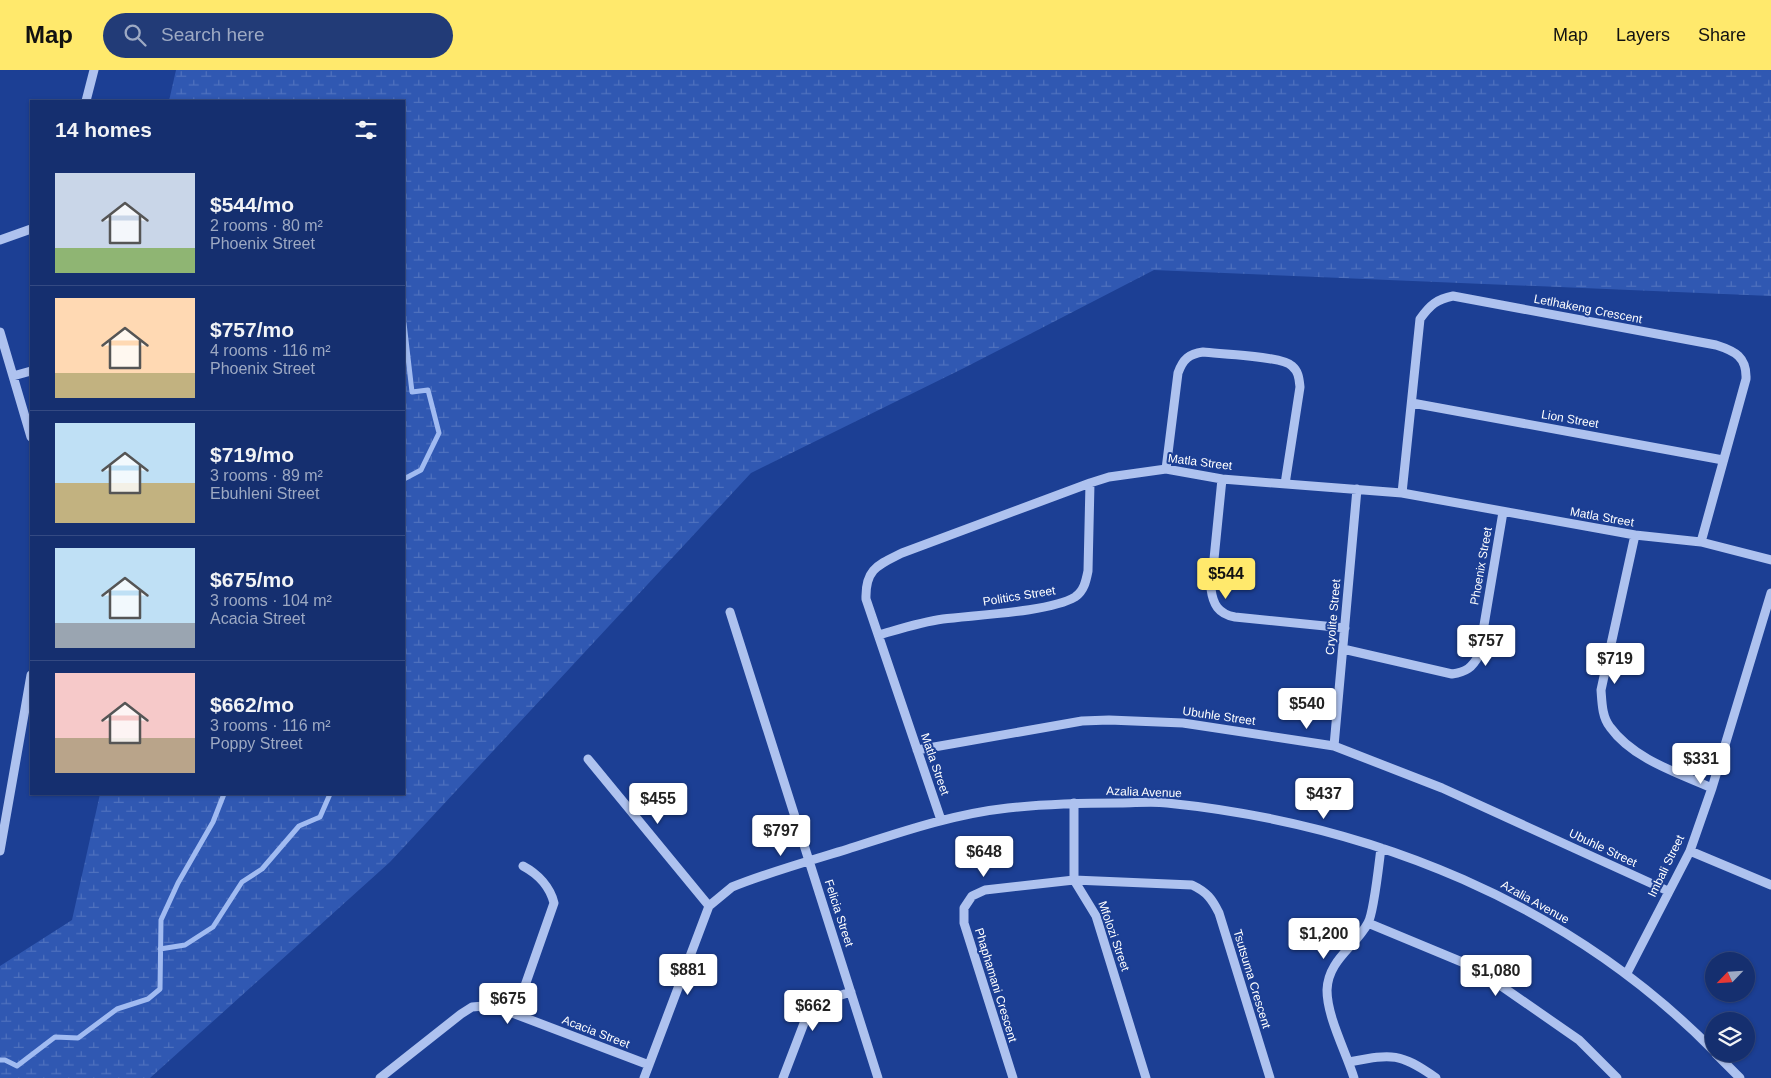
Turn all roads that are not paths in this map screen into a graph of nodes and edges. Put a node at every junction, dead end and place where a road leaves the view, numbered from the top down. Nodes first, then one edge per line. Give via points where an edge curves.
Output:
1 (94, 70) edge
2 (86, 100) edge
3 (30, 229) edge
4 (0, 240) edge
5 (0, 332) edge
6 (30, 371) edge
7 (13, 376) junction
8 (1412, 403) junction
9 (30, 434) edge
10 (1723, 460) junction
11 (1166, 469) junction
12 (1222, 479) junction
13 (1090, 483) junction
14 (1285, 484) junction
15 (1357, 489) junction
16 (1402, 493) junction
17 (1503, 512) junction
18 (1635, 536) junction
19 (1701, 542) junction
20 (1771, 560) edge
21 (1771, 593) edge
22 (730, 612) dead end
23 (1768, 618) edge
24 (1345, 628) junction
25 (879, 635) junction
26 (1343, 649) junction
27 (30, 681) edge
28 (1334, 746) junction
29 (917, 750) junction
30 (588, 760) dead end
31 (1712, 788) junction
32 (1074, 803) junction
33 (941, 820) junction
34 (1381, 848) junction
35 (0, 851) edge
36 (1690, 851) junction
37 (809, 861) junction
38 (523, 866) dead end
39 (1074, 880) junction
40 (1771, 885) edge
41 (1204, 890) joint
42 (1668, 892) junction
43 (709, 906) junction
44 (1368, 923) junction
45 (1627, 974) junction
46 (851, 992) junction
47 (515, 1014) junction
48 (1705, 1044) edge
49 (1349, 1062) junction
50 (1724, 1062) edge
51 (649, 1066) junction
52 (380, 1078) edge
53 (644, 1078) edge
54 (783, 1078) edge
55 (878, 1078) edge
56 (1012, 1078) edge
57 (1146, 1078) edge
58 (1270, 1078) edge
59 (1354, 1078) edge
60 (1436, 1078) edge
61 (1618, 1078) edge
62 (1740, 1078) edge

1 - 2 street
3 - 4 street
5 - 7 street
6 - 7 street
7 - 9 street
8 - 10 street, Lion Street
8 - 10 street, Letlhakeng Crescent via 1420,319 1438,299 1453,296 1733,350 1746,368 1746,379
8 - 16 street, Letlhakeng Crescent
10 - 19 street, Letlhakeng Crescent
11 - 12 street, Matla Street
11 - 13 street, Matla Street
11 - 14 street via 1182,361 1191,354 1203,352 1279,360 1291,364 1299,374 1300,387
12 - 14 street, Matla Street
12 - 24 street via 1211,589 1218,609 1226,616
13 - 25 street, Matla Street via 880,564 870,572 865,584 866,599
13 - 25 street, Politics Street via 1088,571 1086,585 1076,596 1042,607 940,620
14 - 15 street, Matla Street
15 - 16 street, Matla Street
15 - 24 street, Cryolite Street
16 - 17 street, Matla Street
17 - 18 street, Matla Street
17 - 26 street, Phoenix Street via 1478,655 1473,666 1464,673 1452,674
18 - 19 street, Matla Street
18 - 31 street via 1602,690 1603,710 1609,726 1648,759
19 - 20 street, Matla Street
21 - 23 street, Imbali Street
22 - 37 street, Felicia Street
23 - 31 street, Imbali Street
24 - 26 street, Cryolite Street
25 - 29 street, Matla Street
26 - 28 street, Cryolite Street
27 - 35 street
28 - 29 street, Ubuhle Street via 1184,723 1110,720 1082,721
28 - 42 street, Ubuhle Street via 1442,788
29 - 33 street, Matla Street
30 - 43 street
31 - 36 street, Imbali Street
32 - 33 street, Azalia Avenue via 1006,808
32 - 34 street, Azalia Avenue via 1184,805 1276,819
32 - 39 street
33 - 37 street, Azalia Avenue
34 - 44 street
34 - 45 street, Azalia Avenue via 1468,881 1545,919
36 - 40 street
36 - 42 street, Imbali Street
37 - 43 street, Azalia Avenue via 732,887
37 - 46 street, Felicia Street
38 - 47 street via 543,882 554,903
39 - 41 street, Phaphamani Crescent via 1192,884
39 - 56 street, Phaphamani Crescent via 985,890 972,896 964,908 964,923
39 - 57 street, Mfolozi Street via 1096,916
41 - 58 street, Tsutsuma Crescent via 1218,914
42 - 45 street, Imbali Street
43 - 51 street, Azalia Avenue
44 - 49 street via 1340,957 1330,974 1327,990 1329,1007
44 - 61 street via 1474,967 1580,1040
45 - 48 street, Azalia Avenue
46 - 54 street via 819,1002 811,1010
46 - 55 street, Felicia Street
47 - 51 street, Acacia Street
47 - 52 street, Acacia Street via 484,1006 472,1008
49 - 59 street
49 - 60 street via 1380,1056 1403,1057
50 - 62 street, Azalia Avenue
51 - 53 street, Azalia Avenue

